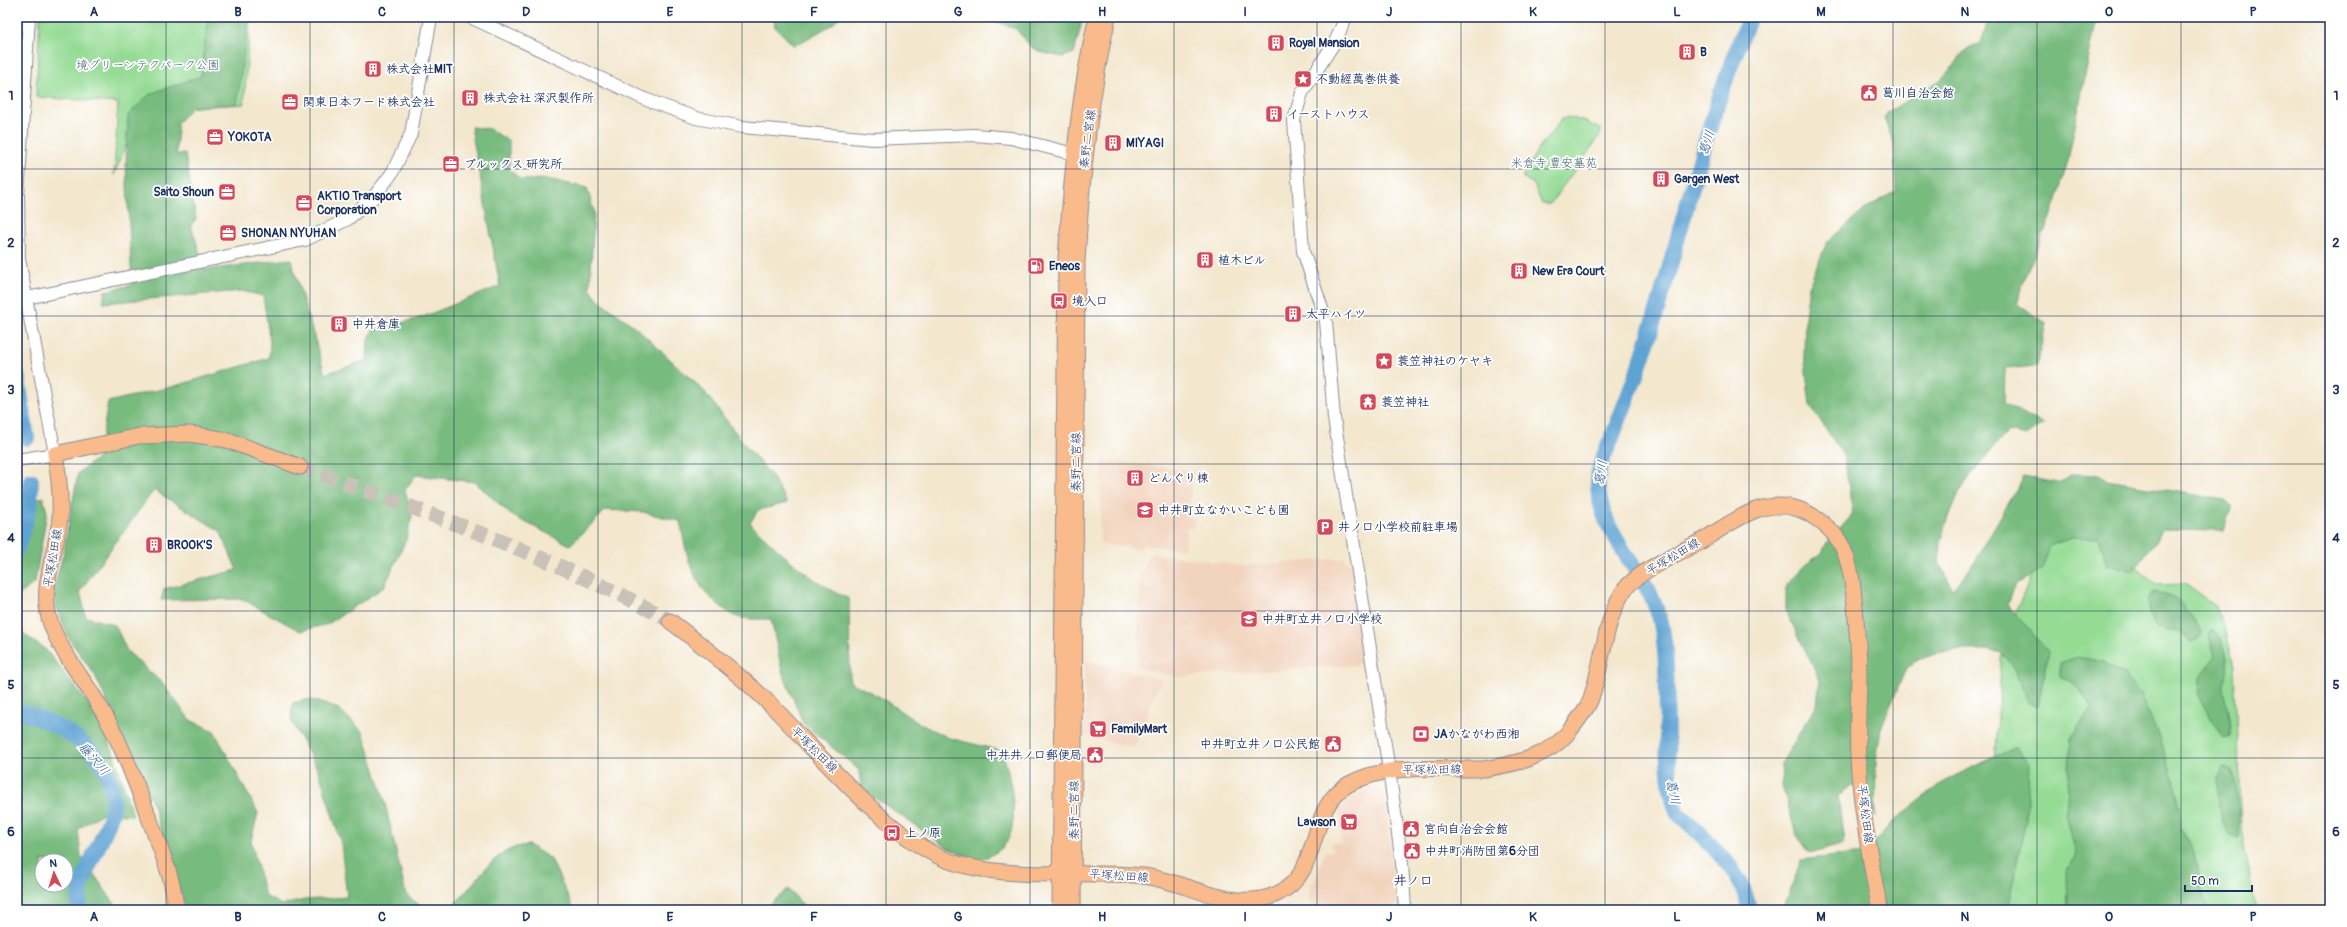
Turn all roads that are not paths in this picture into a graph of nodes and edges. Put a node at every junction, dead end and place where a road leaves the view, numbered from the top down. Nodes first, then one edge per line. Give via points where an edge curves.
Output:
1 (30, 17) edge
2 (431, 17) edge
3 (470, 17) edge
4 (1097, 17) edge
5 (1108, 17) edge
6 (1346, 17) edge
7 (1079, 157) junction
8 (27, 298) junction
9 (56, 454) junction
10 (17, 460) edge
11 (300, 467) tunnel mouth
12 (670, 621) tunnel mouth
13 (1389, 770) junction
14 (1067, 874) junction
15 (176, 910) edge
16 (1060, 910) edge
17 (1073, 910) edge
18 (1405, 910) edge
19 (1880, 910) edge

1 - 8 street via 18,225 19,259
2 - 8 street via 408,141 392,173 378,192 348,219 305,240
3 - 7 street via 647,100 696,118 742,127 872,139 974,135 1011,138
4 - 7 main road, 秦野二宮線 via 1080,100
5 - 7 main road, 秦野二宮線
6 - 13 street via 1336,40 1302,93 1294,120 1303,251 1326,321 1334,418
7 - 14 main road, 秦野二宮線
8 - 9 street
9 - 10 street
9 - 11 main road via 139,436 190,434 227,440
9 - 15 main road, 平塚松田線 via 60,484 60,518 48,571 46,597 50,623 62,651 101,707 125,759 170,876
12 - 14 main road, 平塚松田線 via 723,661 868,804 892,825 940,858 979,868
13 - 14 main road, 平塚松田線 via 1355,781 1336,794 1320,818 1305,869 1284,890 1266,898 1253,901 1236,900 1146,877
13 - 18 street via 1402,863
13 - 19 main road, 平塚松田線 via 1484,769 1523,761 1549,750 1566,735 1591,699 1616,607 1625,589 1650,570 1741,517 1769,506 1797,508 1826,526 1837,537 1843,547 1852,585 1860,667 1858,757
14 - 16 main road, 秦野二宮線
14 - 17 main road, 秦野二宮線

